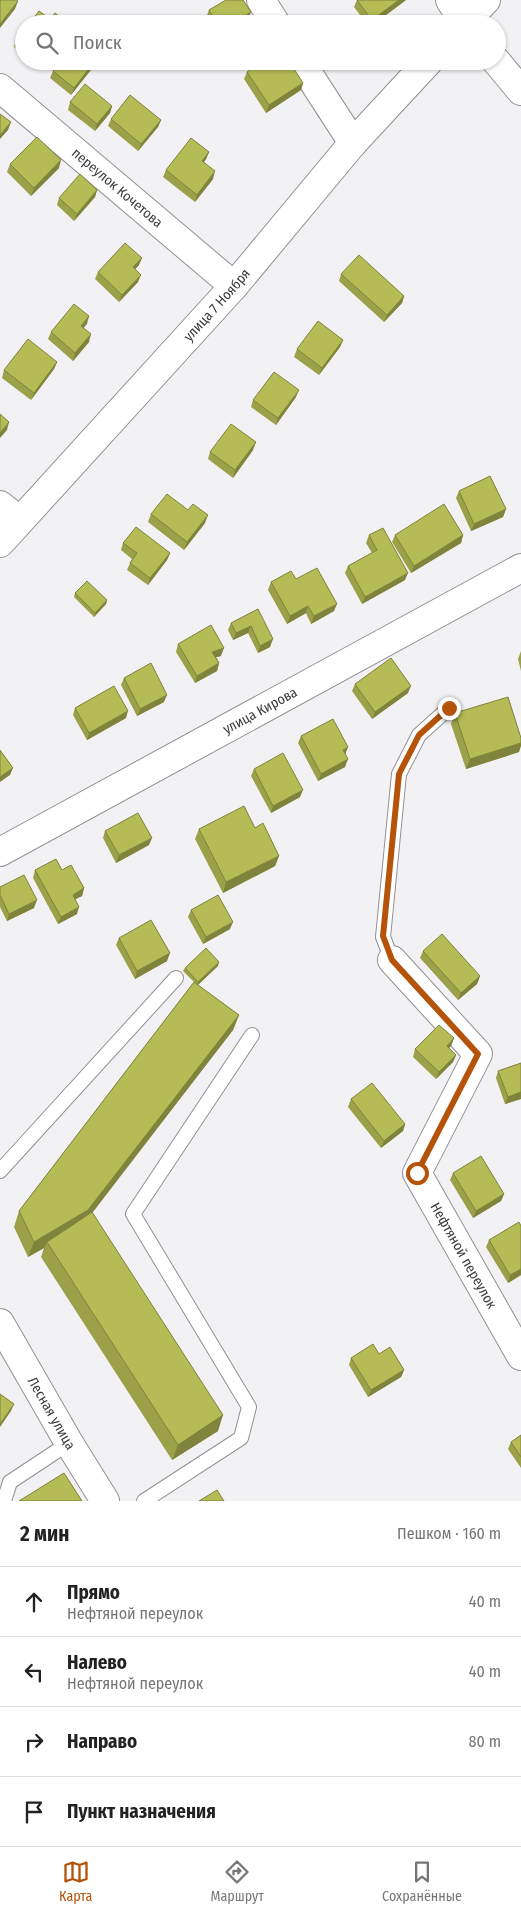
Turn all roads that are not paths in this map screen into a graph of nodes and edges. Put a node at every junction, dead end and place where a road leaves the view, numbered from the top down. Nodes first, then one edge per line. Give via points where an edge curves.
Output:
1 (261, 0) edge
2 (450, 0) edge
3 (486, 0) edge
4 (270, 15) edge
5 (459, 15) edge
6 (472, 15) edge
7 (306, 70) edge
8 (421, 70) edge
9 (504, 70) edge
10 (0, 88) edge
11 (521, 91) edge
12 (353, 143) junction
13 (234, 286) junction
14 (10, 513) edge
15 (0, 543) edge
16 (521, 568) edge
17 (449, 708) dead end
18 (0, 852) edge
19 (392, 960) joint
20 (176, 978) dead end
21 (252, 1035) dead end
22 (0, 1171) edge
23 (0, 1323) edge
24 (521, 1356) edge
25 (70, 1443) junction
26 (4, 1501) edge
27 (105, 1501) edge
28 (144, 1501) edge

1 - 4 street
2 - 5 street
3 - 6 street
7 - 12 street
8 - 12 street, улица 7 Ноября
9 - 11 street
10 - 13 street, переулок Кочетова
12 - 13 street, улица 7 Ноября
13 - 14 street, улица 7 Ноября
14 - 15 street, улица 7 Ноября
16 - 18 street, улица Кирова
17 - 19 lane via 419,735 399,774 383,936
19 - 24 street, Нефтяной переулок via 478,1054 417,1173
20 - 22 lane
21 - 28 lane via 133,1214 249,1407 241,1438
23 - 25 street, Лесная улица
25 - 26 lane via 10,1482
25 - 27 street, Лесная улица

